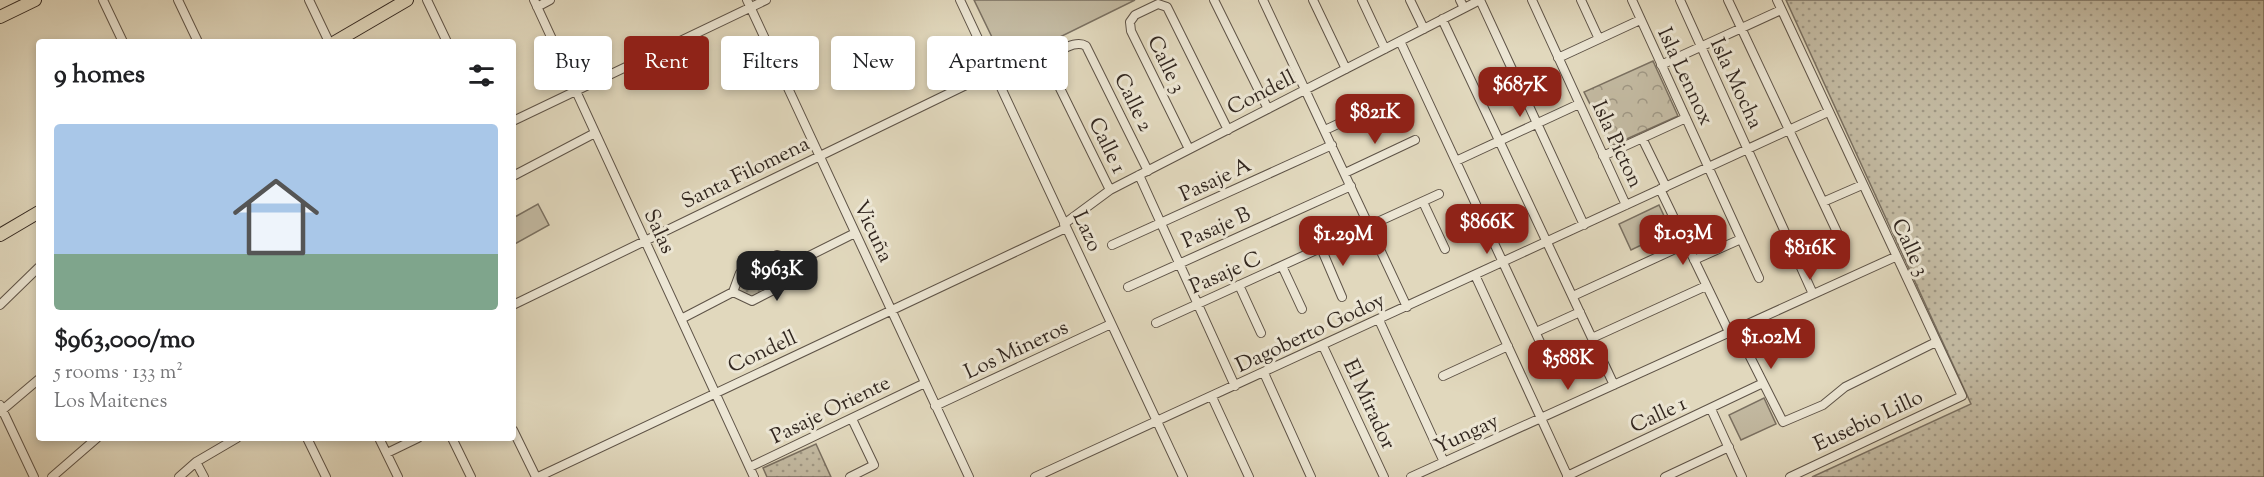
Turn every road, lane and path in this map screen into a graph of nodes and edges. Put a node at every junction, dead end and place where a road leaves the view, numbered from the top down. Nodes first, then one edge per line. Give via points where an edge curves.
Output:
1 (35, 0) edge
2 (103, 0) edge
3 (178, 0) edge
4 (309, 0) edge
5 (407, 0) edge
6 (427, 0) edge
7 (550, 0) edge
8 (766, 0) edge
9 (960, 0) edge
10 (1214, 0) edge
11 (1263, 0) edge
12 (1313, 0) edge
13 (1362, 0) edge
14 (1410, 0) edge
15 (1460, 0) edge
16 (1480, 0) edge
17 (1532, 0) edge
18 (1581, 0) edge
19 (1632, 0) edge
20 (1680, 0) edge
21 (1728, 0) edge
22 (1777, 0) edge
23 (535, 3) edge
24 (748, 4) edge
25 (1464, 8) junction
26 (1781, 10) junction
27 (0, 16) edge
28 (1442, 19) junction
29 (1641, 20) junction
30 (1742, 28) junction
31 (1424, 29) junction
32 (976, 36) edge
33 (122, 39) edge
34 (197, 39) edge
35 (328, 39) edge
36 (340, 39) edge
37 (446, 39) edge
38 (1599, 39) junction
39 (1400, 41) junction
40 (1701, 47) junction
41 (1068, 48) edge
42 (1385, 49) junction
43 (1558, 58) junction
44 (1661, 65) junction
45 (1346, 69) junction
46 (1306, 89) junction
47 (956, 90) edge
48 (1001, 90) edge
49 (1061, 90) edge
50 (576, 91) junction
51 (1579, 104) junction
52 (1377, 106) dead end
53 (1269, 109) junction
54 (1828, 112) junction
55 (1686, 118) junction
56 (516, 120) edge
57 (1537, 123) junction
58 (1790, 129) junction
59 (1228, 130) junction
60 (1325, 130) junction
61 (595, 133) junction
62 (1642, 138) junction
63 (1415, 140) dead end
64 (1499, 140) junction
65 (1332, 145) junction
66 (1189, 149) junction
67 (1748, 149) junction
68 (819, 156) junction
69 (1603, 156) junction
70 (1456, 161) junction
71 (1708, 167) junction
72 (1148, 171) junction
73 (1345, 172) junction
74 (516, 174) edge
75 (1139, 175) junction
76 (1862, 185) junction
77 (1351, 186) junction
78 (1663, 188) junction
79 (1110, 190) junction
80 (1439, 194) dead end
81 (1423, 202) junction
82 (1823, 202) junction
83 (1626, 205) junction
84 (36, 214) edge
85 (1161, 224) junction
86 (1584, 225) junction
87 (1065, 226) junction
88 (1370, 226) junction
89 (1837, 232) dead end
90 (855, 233) junction
91 (0, 235) edge
92 (1741, 239) junction
93 (645, 241) junction
94 (1548, 242) junction
95 (1686, 244) junction
96 (1112, 245) dead end
97 (1321, 248) junction
98 (1444, 249) dead end
99 (1895, 257) junction
100 (1694, 260) junction
101 (799, 261) junction
102 (1504, 262) junction
103 (1179, 264) junction
104 (1282, 266) junction
105 (36, 270) edge
106 (1475, 275) junction
107 (1758, 278) dead end
108 (1239, 285) junction
109 (1706, 286) junction
110 (1128, 287) dead end
111 (733, 292) junction
112 (1813, 294) junction
113 (1573, 296) junction
114 (1342, 297) dead end
115 (516, 304) edge
116 (1198, 304) junction
117 (0, 305) edge
118 (1407, 307) junction
119 (1302, 309) dead end
120 (891, 310) junction
121 (1580, 312) junction
122 (681, 319) junction
123 (1378, 320) junction
124 (1156, 323) dead end
125 (1111, 324) junction
126 (1732, 331) junction
127 (1536, 332) junction
128 (1261, 333) dead end
129 (1592, 338) junction
130 (1936, 342) junction
131 (1323, 346) junction
132 (1508, 346) junction
133 (1553, 370) dead end
134 (1264, 373) junction
135 (1443, 376) dead end
136 (36, 381) edge
137 (925, 383) junction
138 (1763, 383) junction
139 (1614, 385) junction
140 (1235, 386) junction
141 (716, 393) junction
142 (1962, 396) joint
143 (1212, 397) junction
144 (935, 406) junction
145 (1, 409) edge
146 (1711, 409) junction
147 (852, 418) junction
148 (1541, 418) junction
149 (1157, 422) junction
150 (516, 435) edge
151 (94, 441) edge
152 (232, 441) edge
153 (308, 441) edge
154 (381, 441) edge
155 (412, 441) edge
156 (453, 441) edge
157 (1729, 447) junction
158 (387, 453) junction
159 (196, 462) junction
160 (1444, 462) junction
161 (750, 467) junction
162 (34, 477) edge
163 (52, 477) edge
164 (178, 477) edge
165 (204, 477) edge
166 (326, 477) edge
167 (398, 477) edge
168 (471, 477) edge
169 (537, 477) edge
170 (754, 477) edge
171 (850, 477) edge
172 (969, 477) edge
173 (1035, 477) edge
174 (1183, 477) edge
175 (1249, 477) edge
176 (1311, 477) edge
177 (1384, 477) edge
178 (1411, 477) edge
179 (1567, 477) edge
180 (1665, 477) edge
181 (1742, 477) edge
182 (1790, 477) edge

1 - 27 main road
2 - 33 street
3 - 34 street
4 - 35 street
5 - 36 main road
6 - 37 street
7 - 23 street
8 - 24 street
9 - 32 street, Lazo
10 - 53 street
11 - 46 street
12 - 45 street
13 - 42 street
14 - 31 street
15 - 25 street
16 - 25 street, Condell
16 - 57 street
17 - 43 street, Isla Picton
18 - 38 street
19 - 29 street, Isla Lennox
20 - 40 street, Isla Mocha
21 - 30 street
22 - 26 street, Calle 3
23 - 50 street, Salas
24 - 50 street
24 - 68 street, Vicuña
25 - 28 street, Condell
26 - 30 street
26 - 54 street, Calle 3
28 - 31 street, Condell
28 - 64 street
29 - 38 street
29 - 44 street, Isla Lennox
30 - 40 street
30 - 58 street
31 - 39 street, Condell
38 - 43 street
39 - 42 street, Condell
39 - 70 street
40 - 44 street
40 - 67 street, Isla Mocha
41 - 72 street, Calle 2 via 1079,43 1088,48
42 - 45 street, Condell
43 - 51 street, Isla Picton
44 - 55 street, Isla Lennox
45 - 46 street, Condell
46 - 53 street, Condell
46 - 60 street
47 - 68 street, Santa Filomena
48 - 87 street, Lazo
49 - 79 street, Calle 1
50 - 56 street
50 - 61 street, Salas
51 - 57 street
51 - 69 street, Isla Picton
52 - 60 street
53 - 59 street, Condell
54 - 58 street, Dagoberto Godoy
54 - 76 street, Calle 3
55 - 62 street
55 - 71 street, Isla Lennox
57 - 64 street
57 - 86 street
58 - 67 street, Dagoberto Godoy
58 - 82 street
59 - 66 street, Condell
59 - 66 street, Calle 3 via 1169,9 1155,5 1133,17 1130,28
60 - 65 street
61 - 74 street
61 - 93 street, Salas
62 - 69 street
62 - 78 street
63 - 73 street
64 - 70 street
64 - 94 street
65 - 73 street
65 - 85 street, Pasaje A
66 - 72 street, Condell
67 - 71 street, Dagoberto Godoy
67 - 112 street, Isla Mocha
68 - 90 street, Vicuña
68 - 93 street, Santa Filomena
69 - 83 street, Isla Picton
70 - 102 street
71 - 78 street, Dagoberto Godoy
71 - 92 street, Isla Lennox
72 - 75 street, Condell
73 - 77 street
75 - 79 street, Condell
75 - 85 street, Calle 1
76 - 82 street
76 - 99 street, Calle 3
77 - 88 street
77 - 103 street, Pasaje B
78 - 83 street, Dagoberto Godoy
78 - 95 street
79 - 87 street, Condell
80 - 81 street, Pasaje C
81 - 88 street, Pasaje C
81 - 98 street
82 - 89 street
83 - 86 street, Dagoberto Godoy
84 - 91 main road
85 - 96 street, Pasaje A
85 - 103 street, Calle 1
86 - 94 street, Dagoberto Godoy
87 - 120 street, Condell
87 - 125 street, Lazo
88 - 97 street, Pasaje C
88 - 118 street
90 - 101 street
90 - 120 street, Vicuña
92 - 100 street
92 - 107 street, Isla Lennox
93 - 115 street, Santa Filomena
93 - 122 street, Salas
94 - 102 street, Dagoberto Godoy
94 - 113 street
95 - 100 street
95 - 113 street
97 - 104 street, Pasaje C
97 - 114 street
99 - 112 street, Yungay
99 - 130 street, Calle 3
100 - 109 street
101 - 111 street via 777,255 740,273
101 - 111 street via 791,281 752,301
102 - 106 street, Dagoberto Godoy
102 - 127 street
103 - 110 street, Pasaje B
103 - 116 street, Calle 1
104 - 108 street, Pasaje C
104 - 119 street
105 - 117 street
106 - 118 street, Dagoberto Godoy
106 - 132 street
108 - 116 street, Pasaje C
108 - 128 street
109 - 126 street
109 - 129 street
111 - 122 street
112 - 126 street, Yungay
113 - 121 street
116 - 124 street, Pasaje C
116 - 140 street, Calle 1
118 - 123 street, Dagoberto Godoy
120 - 137 street, Vicuña
120 - 141 street, Condell
121 - 127 street
121 - 129 street
122 - 141 street, Salas
123 - 131 street, Dagoberto Godoy
123 - 160 street
125 - 144 street, Los Mineros
125 - 149 street, Lazo
126 - 138 street
126 - 139 street, Yungay
127 - 133 street
129 - 139 street
130 - 138 street via 1845,387 1822,405 1783,422
130 - 142 street, Calle 3
131 - 134 street, Dagoberto Godoy
131 - 177 street, El Mirador
132 - 135 street
132 - 148 street
134 - 140 street, Dagoberto Godoy
134 - 176 street
136 - 145 street
137 - 144 street, Vicuña
137 - 147 street, Pasaje Oriente
138 - 146 street, Calle 1
139 - 148 street, Yungay
140 - 143 street, Dagoberto Godoy
141 - 161 street, Salas
141 - 169 street, Condell
142 - 182 street, Eusebio Lillo
143 - 149 street, Dagoberto Godoy
143 - 175 street
144 - 172 street, Vicuña
145 - 162 street
146 - 157 street
146 - 179 street, Calle 1
147 - 161 street, Pasaje Oriente
147 - 171 street via 874,465
148 - 160 street, Yungay
148 - 179 street
149 - 173 street, Dagoberto Godoy
149 - 174 street, Lazo
150 - 169 street
151 - 163 street
152 - 159 street
153 - 166 street
154 - 158 street
155 - 158 street
156 - 168 street
157 - 180 street
157 - 181 street
158 - 167 street
159 - 164 street
159 - 165 street
160 - 178 street, Yungay
161 - 170 street, Salas

